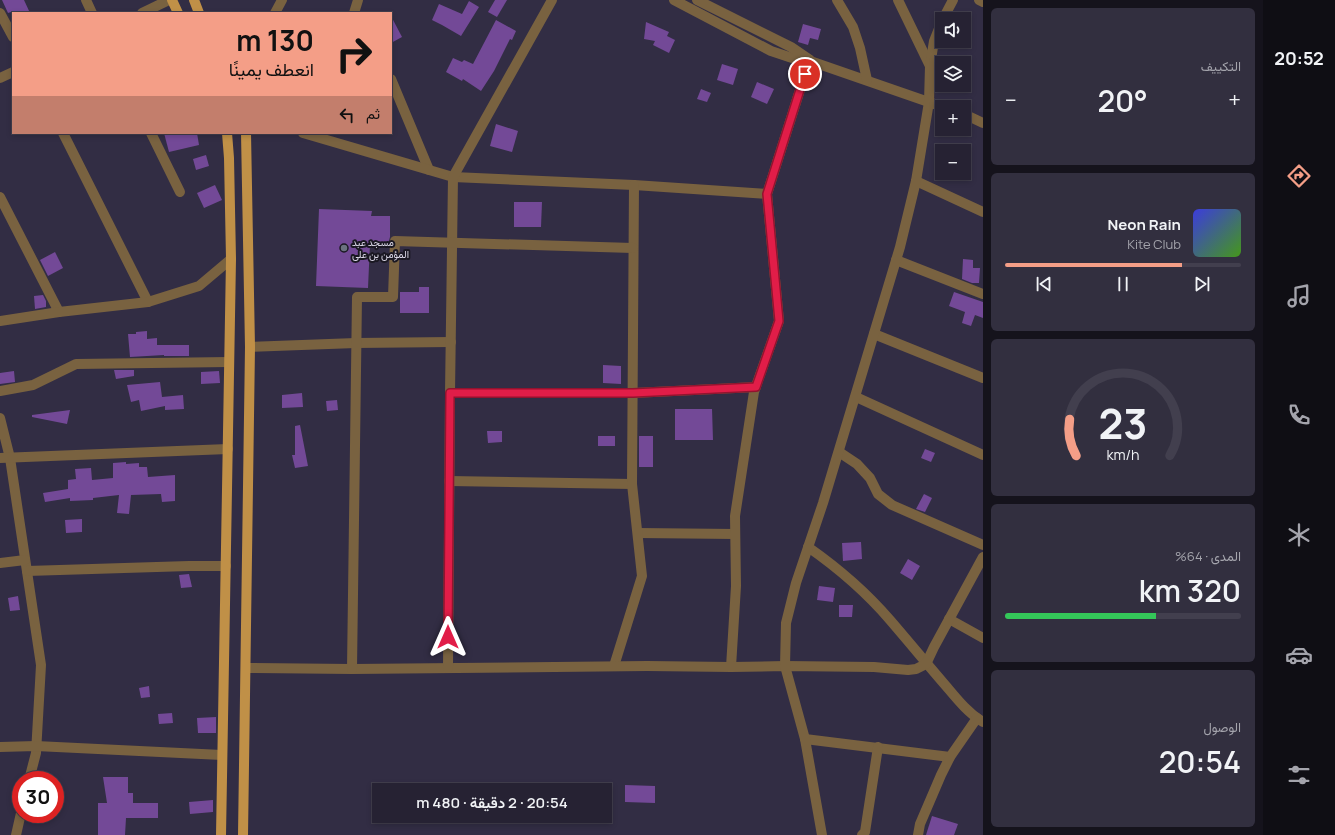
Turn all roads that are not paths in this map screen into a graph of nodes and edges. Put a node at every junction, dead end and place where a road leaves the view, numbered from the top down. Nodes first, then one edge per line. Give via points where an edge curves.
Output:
1 (86, 0) edge
2 (169, 0) edge
3 (172, 0) edge
4 (194, 0) edge
5 (282, 0) edge
6 (552, 0) edge
7 (674, 0) edge
8 (697, 0) edge
9 (837, 0) edge
10 (898, 0) edge
11 (952, 0) edge
12 (979, 0) edge
13 (983, 2) edge
14 (92, 12) edge
15 (144, 12) edge
16 (178, 12) edge
17 (200, 12) edge
18 (276, 12) edge
19 (946, 12) edge
20 (0, 13) edge
21 (12, 35) edge
22 (935, 38) edge
23 (813, 62) junction
24 (930, 66) junction
25 (12, 72) edge
26 (805, 74) dead end
27 (0, 78) edge
28 (392, 80) edge
29 (867, 80) junction
30 (929, 102) junction
31 (935, 104) edge
32 (971, 117) edge
33 (983, 123) edge
34 (63, 134) edge
35 (151, 134) edge
36 (227, 134) edge
37 (246, 134) edge
38 (308, 134) edge
39 (429, 170) junction
40 (453, 177) junction
41 (916, 181) junction
42 (634, 185) junction
43 (180, 192) dead end
44 (767, 194) junction
45 (0, 197) edge
46 (983, 212) edge
47 (452, 242) junction
48 (633, 248) junction
49 (231, 259) junction
50 (896, 260) junction
51 (983, 294) edge
52 (148, 302) junction
53 (59, 312) junction
54 (0, 321) edge
55 (874, 334) junction
56 (450, 342) junction
57 (356, 343) junction
58 (250, 347) junction
59 (229, 362) junction
60 (983, 378) edge
61 (756, 387) junction
62 (0, 391) edge
63 (450, 393) junction
64 (633, 393) junction
65 (856, 397) junction
66 (0, 418) edge
67 (228, 449) junction
68 (839, 452) junction
69 (983, 455) edge
70 (5, 458) edge
71 (449, 481) junction
72 (632, 484) junction
73 (638, 533) junction
74 (735, 534) junction
75 (983, 545) edge
76 (808, 547) junction
77 (983, 557) edge
78 (25, 560) junction
79 (0, 563) edge
80 (226, 566) junction
81 (27, 571) junction
82 (949, 619) junction
83 (983, 638) edge
84 (926, 664) junction
85 (614, 666) junction
86 (785, 666) junction
87 (731, 667) junction
88 (246, 668) junction
89 (448, 668) junction
90 (352, 669) junction
91 (980, 720) edge
92 (805, 739) junction
93 (36, 746) junction
94 (0, 747) edge
95 (878, 747) junction
96 (222, 755) junction
97 (950, 757) junction
98 (31, 771) edge
99 (19, 823) edge
100 (16, 835) edge
101 (221, 835) edge
102 (243, 835) edge
103 (822, 835) edge
104 (862, 835) edge
105 (918, 835) edge

1 - 14 street
2 - 15 street
3 - 16 main road
4 - 17 main road
5 - 18 street
6 - 40 street
7 - 23 street via 770,50
8 - 23 street via 791,47
9 - 29 street via 860,48
10 - 24 street
11 - 19 street
12 - 13 street
20 - 21 street
22 - 24 street
23 - 29 street
24 - 30 street
25 - 27 street
26 - 44 street
28 - 39 street
29 - 30 street
30 - 31 street
30 - 41 street
32 - 33 street
34 - 52 street
35 - 43 street
36 - 49 main road
37 - 58 main road
38 - 39 street
39 - 40 street
40 - 42 street
40 - 47 street
41 - 46 street
41 - 50 street
42 - 44 street
42 - 48 street
44 - 61 street via 779,321
45 - 53 street
47 - 48 street
47 - 56 street
47 - 57 street via 395,241 394,298 357,297
48 - 64 street
49 - 52 street via 199,286
49 - 59 main road
50 - 51 street
50 - 55 street
52 - 53 street
53 - 54 street
55 - 60 street
55 - 65 street
56 - 57 street
56 - 63 street
57 - 58 street
57 - 90 street
58 - 88 main road
59 - 62 street via 76,364 34,385
59 - 67 main road
61 - 64 street
61 - 74 street via 735,516
63 - 64 street
63 - 71 street
64 - 72 street
65 - 68 street
65 - 69 street
66 - 70 street
67 - 70 street
67 - 80 main road
68 - 75 street via 857,464 870,478 878,494 892,505
68 - 76 street
70 - 78 street
71 - 72 street
71 - 89 street
72 - 73 street
73 - 74 street
73 - 85 street via 642,576
74 - 87 street via 736,586
76 - 84 street via 856,586 889,619
76 - 86 street via 786,623
77 - 82 street
78 - 79 street
78 - 81 street
80 - 81 street
80 - 96 main road
81 - 93 street via 41,665
82 - 83 street
82 - 84 street
84 - 86 street via 908,670
84 - 91 street
85 - 87 street
85 - 89 street
86 - 87 street
86 - 92 street
88 - 90 street
88 - 102 main road
89 - 90 street
91 - 97 street
92 - 95 street
92 - 103 street
93 - 94 street
93 - 96 street
93 - 98 street
95 - 97 street
95 - 104 street
96 - 101 main road
97 - 105 street via 920,824
99 - 100 street

